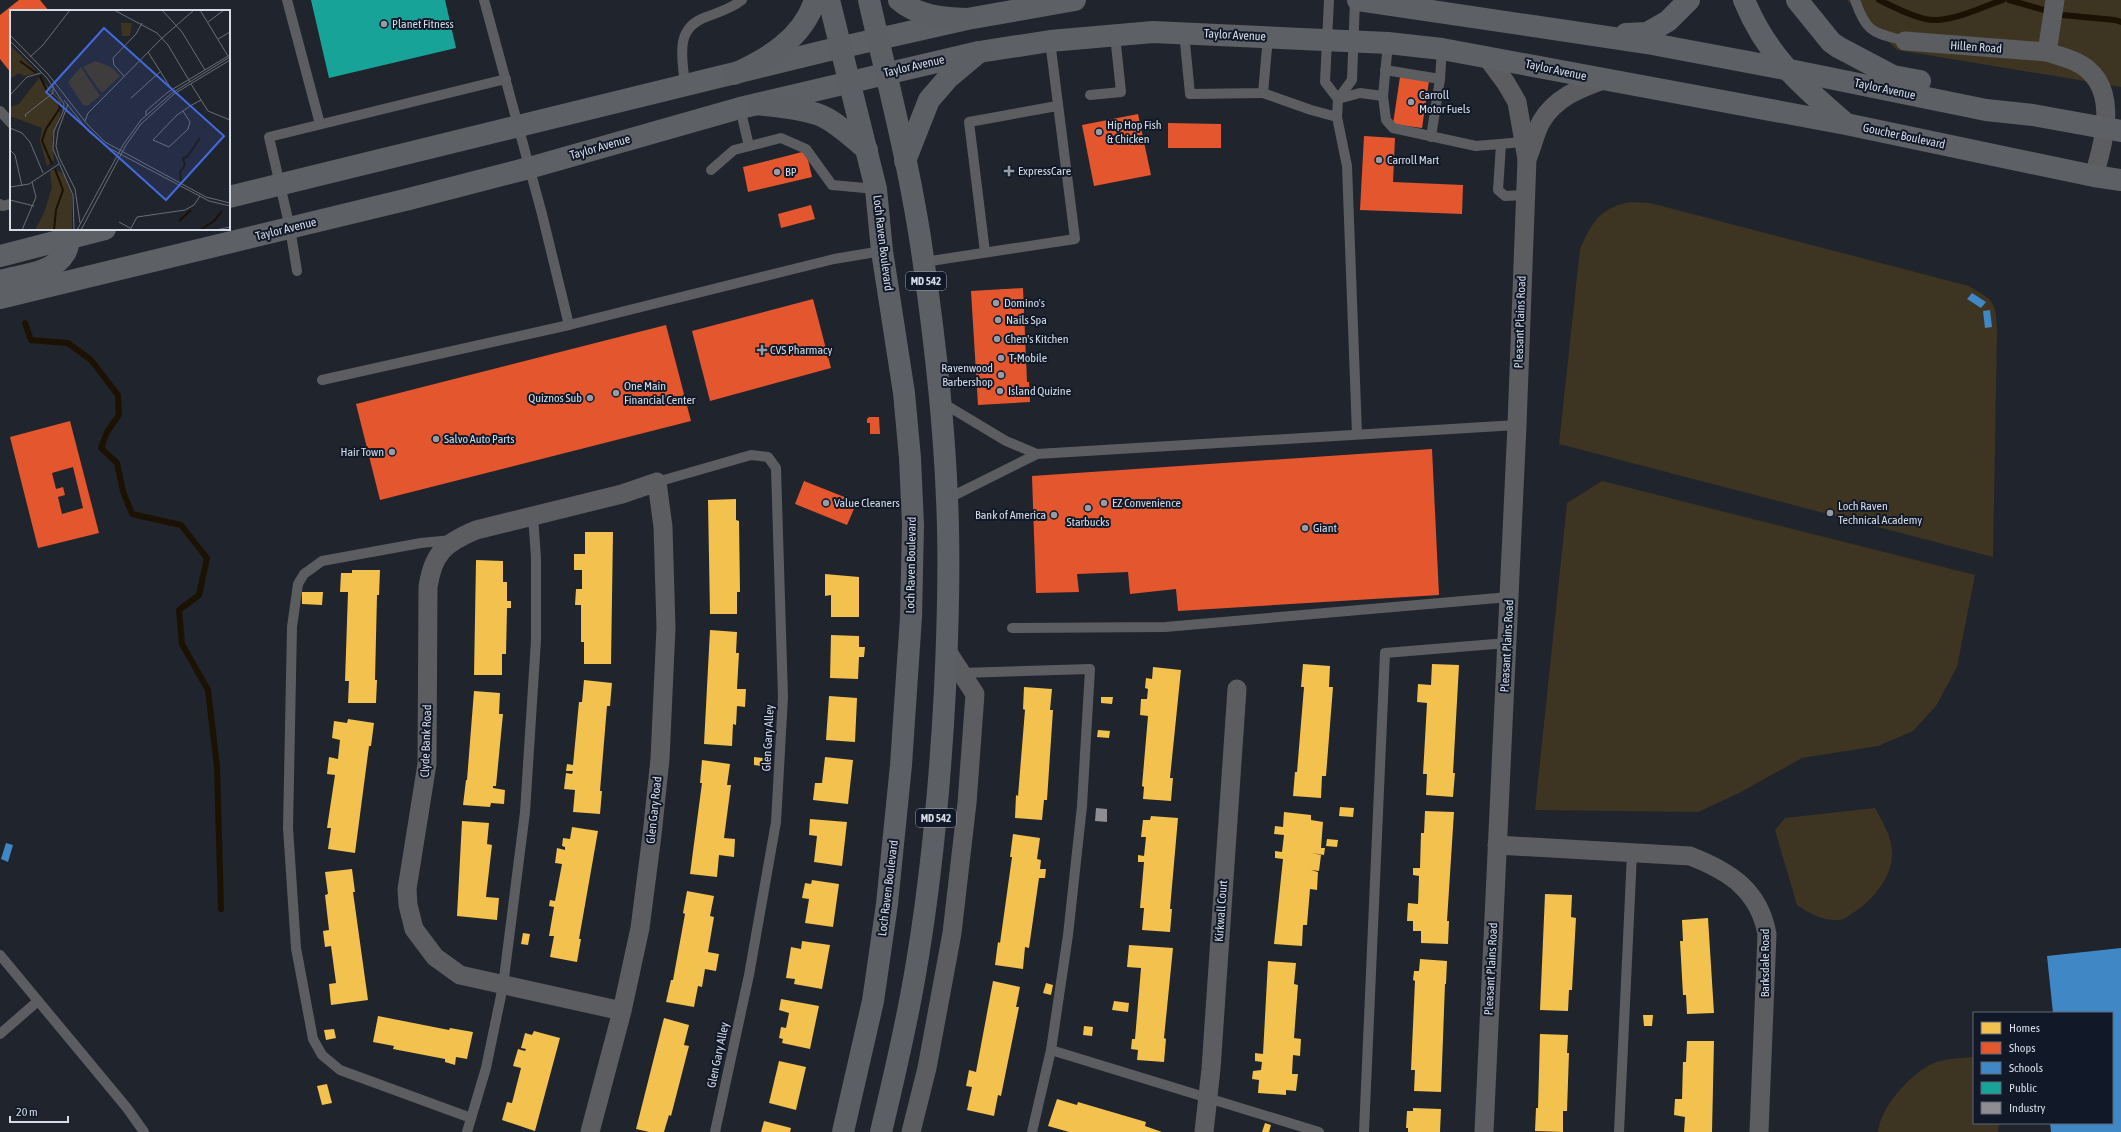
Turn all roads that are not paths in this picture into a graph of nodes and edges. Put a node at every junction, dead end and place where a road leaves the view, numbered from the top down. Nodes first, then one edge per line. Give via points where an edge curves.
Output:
1 (287, 0) edge
2 (484, 0) edge
3 (742, 0) edge
4 (815, 0) edge
5 (829, 0) edge
6 (869, 0) edge
7 (899, 0) edge
8 (1075, 0) edge
9 (1329, 0) edge
10 (1355, 0) edge
11 (1358, 0) edge
12 (1690, 0) edge
13 (1744, 0) edge
14 (1797, 0) edge
15 (1855, 0) edge
16 (2055, 7) edge
17 (967, 19) junction
18 (1184, 32) junction
19 (1115, 35) junction
20 (1592, 35) junction
21 (1268, 37) junction
22 (878, 39) junction
23 (1327, 40) junction
24 (1050, 41) junction
25 (1905, 41) joint
26 (1354, 42) junction
27 (1388, 43) junction
28 (841, 47) junction
29 (1442, 49) junction
30 (979, 52) junction
31 (2047, 52) junction
32 (1486, 56) junction
33 (1784, 68) junction
34 (1385, 70) junction
35 (885, 73) junction
36 (734, 74) junction
37 (506, 79) junction
38 (1440, 79) junction
39 (1603, 80) junction
40 (850, 81) junction
41 (685, 86) junction
42 (1263, 93) junction
43 (1090, 94) dead end
44 (1383, 96) junction
45 (1338, 99) junction
46 (748, 106) junction
47 (1057, 106) junction
48 (0, 110) edge
49 (1986, 110) junction
50 (1337, 117) junction
51 (10, 122) edge
52 (320, 124) junction
53 (1846, 124) junction
54 (519, 127) junction
55 (2114, 130) edge
56 (1431, 137) junction
57 (1501, 144) junction
58 (749, 146) junction
59 (867, 150) junction
60 (1525, 151) junction
61 (905, 162) junction
62 (529, 168) junction
63 (711, 170) dead end
64 (2094, 176) junction
65 (2121, 180) edge
66 (280, 184) junction
67 (876, 189) junction
68 (1524, 195) junction
69 (230, 197) edge
70 (0, 204) edge
71 (10, 204) edge
72 (290, 228) junction
73 (98, 230) edge
74 (68, 234) edge
75 (882, 251) junction
76 (985, 252) junction
77 (0, 256) edge
78 (924, 262) junction
79 (297, 271) dead end
80 (0, 281) edge
81 (0, 298) edge
82 (569, 325) junction
83 (322, 380) dead end
84 (940, 401) junction
85 (1517, 424) junction
86 (1357, 434) junction
87 (1037, 454) junction
88 (657, 482) junction
89 (947, 500) junction
90 (533, 516) junction
91 (454, 540) junction
92 (1509, 597) junction
93 (1012, 628) dead end
94 (1507, 643) junction
95 (947, 651) junction
96 (961, 673) junction
97 (1237, 689) dead end
98 (1497, 845) junction
99 (1632, 853) junction
100 (0, 955) edge
101 (502, 986) junction
102 (38, 1001) junction
103 (622, 1011) junction
104 (0, 1034) edge
105 (1051, 1050) junction
106 (1208, 1097) junction
107 (471, 1118) junction
108 (144, 1132) edge
109 (467, 1132) edge
110 (590, 1132) edge
111 (715, 1132) edge
112 (843, 1132) edge
113 (881, 1132) edge
114 (911, 1132) edge
115 (1032, 1132) edge
116 (1204, 1132) edge
117 (1319, 1132) edge
118 (1364, 1132) edge
119 (1484, 1132) edge
120 (1619, 1132) edge
121 (1759, 1132) edge

1 - 52 lane
2 - 37 lane
3 - 41 lane via 730,9 697,20 690,27 681,44
4 - 36 main road via 805,22 778,50 760,63
5 - 28 main road, Loch Raven Boulevard / MD 542
6 - 22 main road, MD 542
7 - 17 main road via 918,11 939,18
8 - 17 main road
9 - 23 lane
10 - 26 lane
11 - 20 main road, Taylor Avenue
12 - 20 main road via 1668,21 1647,33
13 - 33 main road, Goucher Boulevard via 1751,16
14 - 49 main road via 1838,47 1893,76 1958,90
15 - 25 lane via 1863,21 1872,32
16 - 31 street
17 - 22 main road
18 - 19 main road, Taylor Avenue
18 - 21 main road, Taylor Avenue
18 - 42 lane via 1190,94
19 - 24 main road, Taylor Avenue
19 - 43 lane via 1121,92
20 - 33 main road, Taylor Avenue
21 - 23 main road, Taylor Avenue
21 - 42 lane
22 - 28 main road
22 - 35 main road, MD 542
23 - 26 main road, Taylor Avenue
23 - 45 lane via 1325,82
24 - 30 main road, Taylor Avenue
24 - 47 lane
25 - 31 street, Hillen Road
26 - 27 main road, Taylor Avenue
26 - 45 lane via 1352,80
27 - 29 main road, Taylor Avenue
27 - 34 lane
28 - 36 main road
28 - 40 main road, Loch Raven Boulevard / MD 542
29 - 32 main road, Taylor Avenue
29 - 38 lane
30 - 35 main road, Taylor Avenue
30 - 61 main road via 948,78 929,100
31 - 55 street, Hillen Road via 2075,61 2095,76 2106,98
32 - 39 main road, Taylor Avenue
32 - 60 street, Pleasant Plains Road via 1506,83 1516,102
33 - 49 main road, Taylor Avenue
33 - 53 main road, Goucher Boulevard
34 - 38 lane
34 - 44 lane
35 - 40 main road, Taylor Avenue
35 - 61 main road, MD 542
36 - 41 main road
37 - 52 lane
37 - 54 lane
38 - 56 lane
39 - 53 main road, Taylor Avenue
39 - 60 street, Pleasant Plains Road via 1572,92 1558,101 1541,122
40 - 46 main road, Taylor Avenue
40 - 59 main road, Loch Raven Boulevard / MD 542
41 - 54 main road
42 - 50 lane
44 - 45 lane via 1360,93
44 - 56 lane via 1386,120 1393,128
45 - 50 lane
46 - 58 lane
46 - 59 main road via 801,110 822,116 842,128
46 - 62 main road, Taylor Avenue
47 - 76 lane via 969,122
47 - 76 lane via 1075,239
48 - 51 lane
49 - 55 main road via 2033,115
50 - 86 lane via 1346,166
52 - 66 lane via 269,137
53 - 64 main road, Goucher Boulevard
54 - 62 lane
54 - 66 main road
55 - 64 street, Hillen Road
56 - 57 lane via 1476,146
57 - 60 lane
57 - 68 lane via 1498,190 1505,196
58 - 63 lane via 734,150
58 - 67 lane via 781,138 806,148 832,185
59 - 67 main road, Loch Raven Boulevard / MD 542
60 - 68 street, Pleasant Plains Road
61 - 78 main road, MD 542
62 - 72 main road, Taylor Avenue
62 - 82 lane
64 - 65 main road, Goucher Boulevard
66 - 69 main road
66 - 72 lane
67 - 75 main road, Loch Raven Boulevard / MD 542
68 - 85 street, Pleasant Plains Road
70 - 71 lane
72 - 79 lane
72 - 81 main road, Taylor Avenue
73 - 74 main road
74 - 77 main road
74 - 80 main road via 66,253 56,263 46,269
75 - 82 lane via 834,259
75 - 112 main road, Loch Raven Boulevard / MD 542 via 904,393 910,458 911,617 901,765 887,904 873,1001
76 - 78 lane
78 - 84 main road, MD 542
82 - 83 lane
84 - 87 lane via 1006,441
84 - 89 main road, MD 542
85 - 86 lane
85 - 92 street, Pleasant Plains Road
86 - 87 lane
87 - 89 lane
88 - 90 street, Clyde Bank Road via 622,494
88 - 103 street, Glen Gary Road via 663,527 666,628 660,759 640,928
88 - 111 lane, Glen Gary Alley via 751,455 768,457 776,468 783,698 776,822 749,975
89 - 95 main road, MD 542
90 - 91 street, Clyde Bank Road via 476,530
90 - 101 lane via 536,558 535,663 525,812
91 - 101 street, Clyde Bank Road via 434,561 428,588 427,764 409,872 408,905 414,929 435,957 460,975
91 - 107 lane via 421,543 322,561 304,574 298,584 292,626 288,828 296,948 313,1039 322,1055 340,1070
92 - 93 lane via 1165,627
92 - 94 street, Pleasant Plains Road
94 - 98 street, Pleasant Plains Road
94 - 118 lane via 1385,653
95 - 96 street
95 - 113 main road, MD 542 via 930,867 914,979
96 - 105 lane via 1090,669 1082,806 1068,935
96 - 114 street via 975,694 962,861 940,1002
97 - 106 street, Kirkwall Court
98 - 99 street, Barksdale Road
98 - 119 street, Pleasant Plains Road
99 - 120 lane
99 - 121 street, Barksdale Road via 1690,856 1718,867 1734,877 1758,905 1764,918 1767,934
100 - 102 lane
101 - 103 street, Clyde Bank Road
101 - 107 lane via 486,1068
102 - 104 lane
102 - 108 lane
103 - 110 street, Glen Gary Road
105 - 106 lane
105 - 115 lane
106 - 116 street, Kirkwall Court
106 - 117 lane
107 - 109 lane

